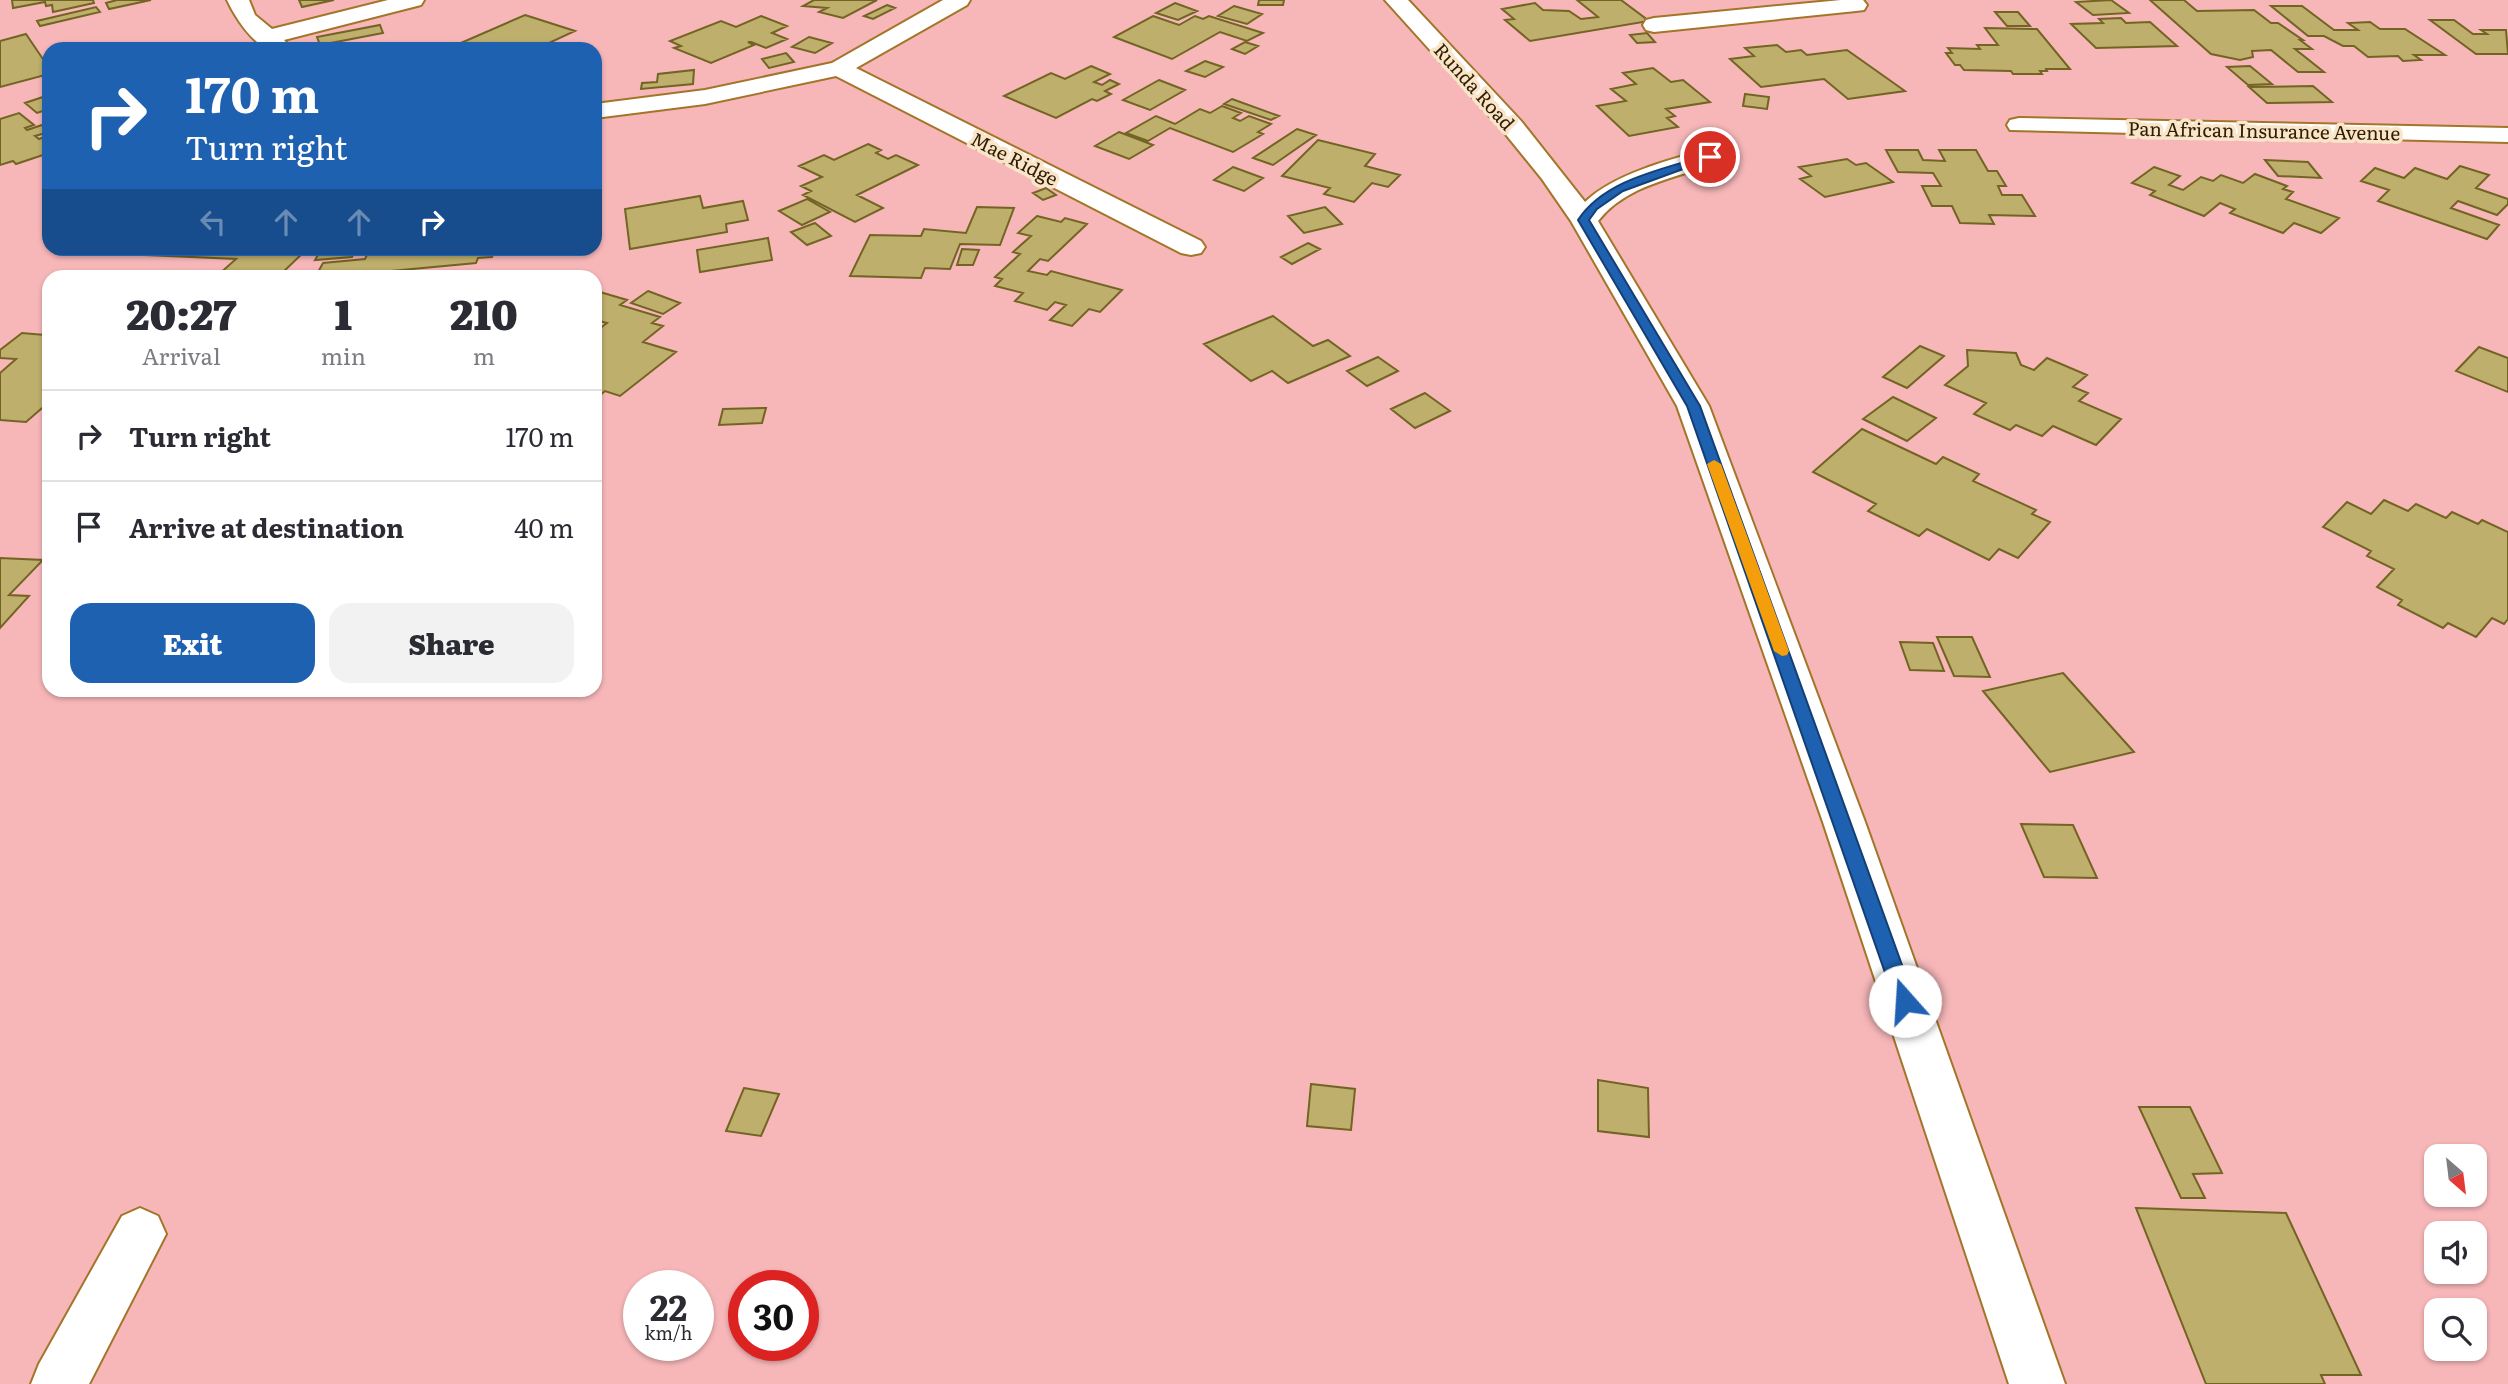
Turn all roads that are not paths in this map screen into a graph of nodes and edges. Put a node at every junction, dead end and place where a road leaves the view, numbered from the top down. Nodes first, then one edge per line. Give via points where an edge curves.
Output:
1 (238, 0) edge
2 (413, 0) edge
3 (959, 0) edge
4 (1396, 0) edge
5 (1852, 0) edge
6 (1654, 25) dead end
7 (272, 42) edge
8 (276, 42) edge
9 (839, 68) junction
10 (602, 110) edge
11 (2019, 125) dead end
12 (2508, 135) edge
13 (1710, 157) dead end
14 (1584, 220) junction
15 (1191, 247) dead end
16 (141, 1234) dead end
17 (60, 1384) edge
18 (2037, 1384) edge

1 - 7 street via 246,18
2 - 8 street
3 - 9 street
4 - 14 street, Runda Road via 1512,126
5 - 6 street via 1856,5
9 - 10 street via 705,97
9 - 15 street, Mae Ridge
11 - 12 street, Pan African Insurance Avenue
13 - 14 street via 1619,188 1593,206
14 - 18 street, Runda Road via 1693,406 1844,822
16 - 17 street

